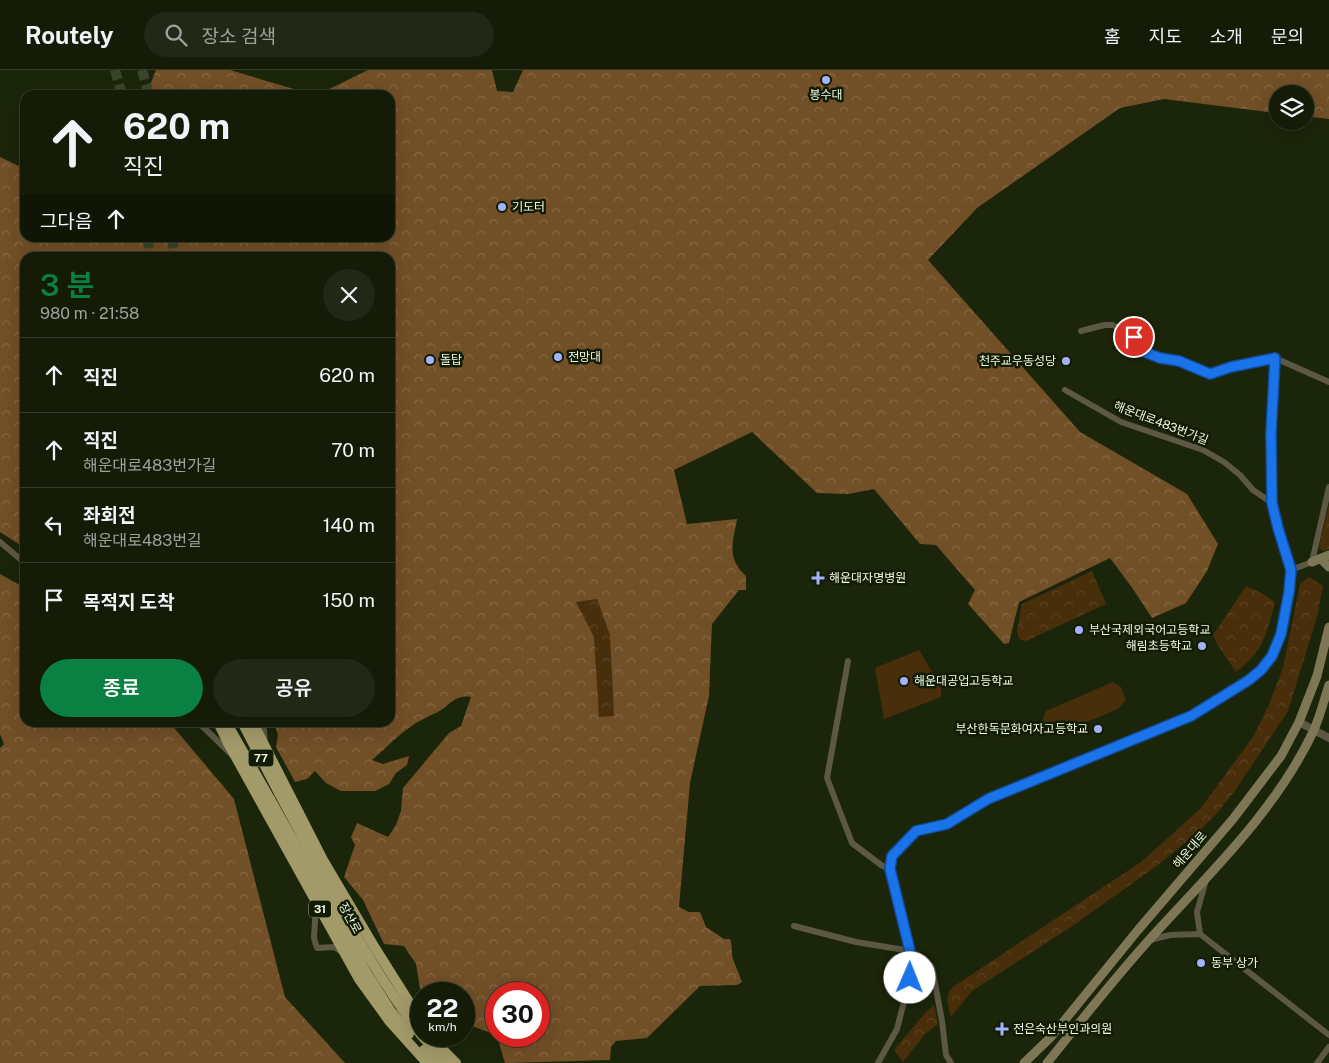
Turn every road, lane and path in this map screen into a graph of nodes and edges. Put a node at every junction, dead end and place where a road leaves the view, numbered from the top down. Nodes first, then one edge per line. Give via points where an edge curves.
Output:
1 (1081, 331) dead end
2 (1275, 358) junction
3 (1329, 382) edge
4 (1066, 390) dead end
5 (1329, 487) edge
6 (1272, 503) junction
7 (0, 542) edge
8 (20, 559) edge
9 (1321, 559) edge
10 (1329, 567) edge
11 (1291, 570) junction
12 (1329, 626) edge
13 (848, 661) dead end
14 (1329, 685) edge
15 (1299, 722) junction
16 (203, 727) edge
17 (220, 727) edge
18 (229, 727) edge
19 (251, 727) edge
20 (251, 727) edge
21 (263, 727) edge
22 (1314, 730) junction
23 (1329, 738) edge
24 (312, 846) junction
25 (297, 855) junction
26 (890, 869) junction
27 (1206, 879) junction
28 (794, 926) dead end
29 (1200, 934) junction
30 (1148, 940) junction
31 (910, 951) junction
32 (410, 1004) edge
33 (410, 1011) edge
34 (410, 1020) edge
35 (1329, 1035) edge
36 (430, 1047) edge
37 (435, 1047) edge
38 (441, 1047) edge
39 (1329, 1047) edge
40 (440, 1061) edge
41 (427, 1063) edge
42 (456, 1063) edge
43 (878, 1063) edge
44 (951, 1063) edge
45 (1024, 1063) edge
46 (1047, 1063) edge
47 (1316, 1063) edge

1 - 2 street via 1113,325 1134,337 1142,351 1210,374
2 - 3 street
2 - 6 street
4 - 6 street, 해운대로483번가길 via 1121,422 1203,450 1224,462
5 - 9 street
6 - 11 street
7 - 8 street
9 - 10 main road
9 - 11 street
11 - 26 street via 1281,634 1272,656 1249,680 1191,716 988,799 947,824 916,831 892,856
12 - 15 main road, 해운대로 via 1317,676
13 - 26 street via 827,778 852,842
14 - 22 main road
15 - 22 street
15 - 45 main road, 해운대로 via 1281,756 1233,820 1051,1036
16 - 25 street via 246,768
17 - 41 highway, 31, bridge via 359,979 390,1022
18 - 40 highway, 장산로, bridge via 390,1010 417,1043
19 - 34 highway, 장산로 / 77, bridge via 279,794 319,869
20 - 32 highway, bridge via 323,860
21 - 24 street via 266,754
22 - 23 street
22 - 27 main road via 1297,762 1245,835
24 - 25 street
24 - 33 street
25 - 40 street via 316,908 314,938 317,948 334,947 352,959 393,1021
26 - 31 street
27 - 29 street via 1197,912
27 - 30 main road
28 - 31 street via 856,942
29 - 30 street
29 - 35 street
30 - 46 main road
31 - 43 street via 910,978 897,1029
31 - 44 street via 932,967 946,1055
36 - 40 highway, 장산로, bridge
37 - 40 street
38 - 42 highway
39 - 47 street
40 - 42 street

